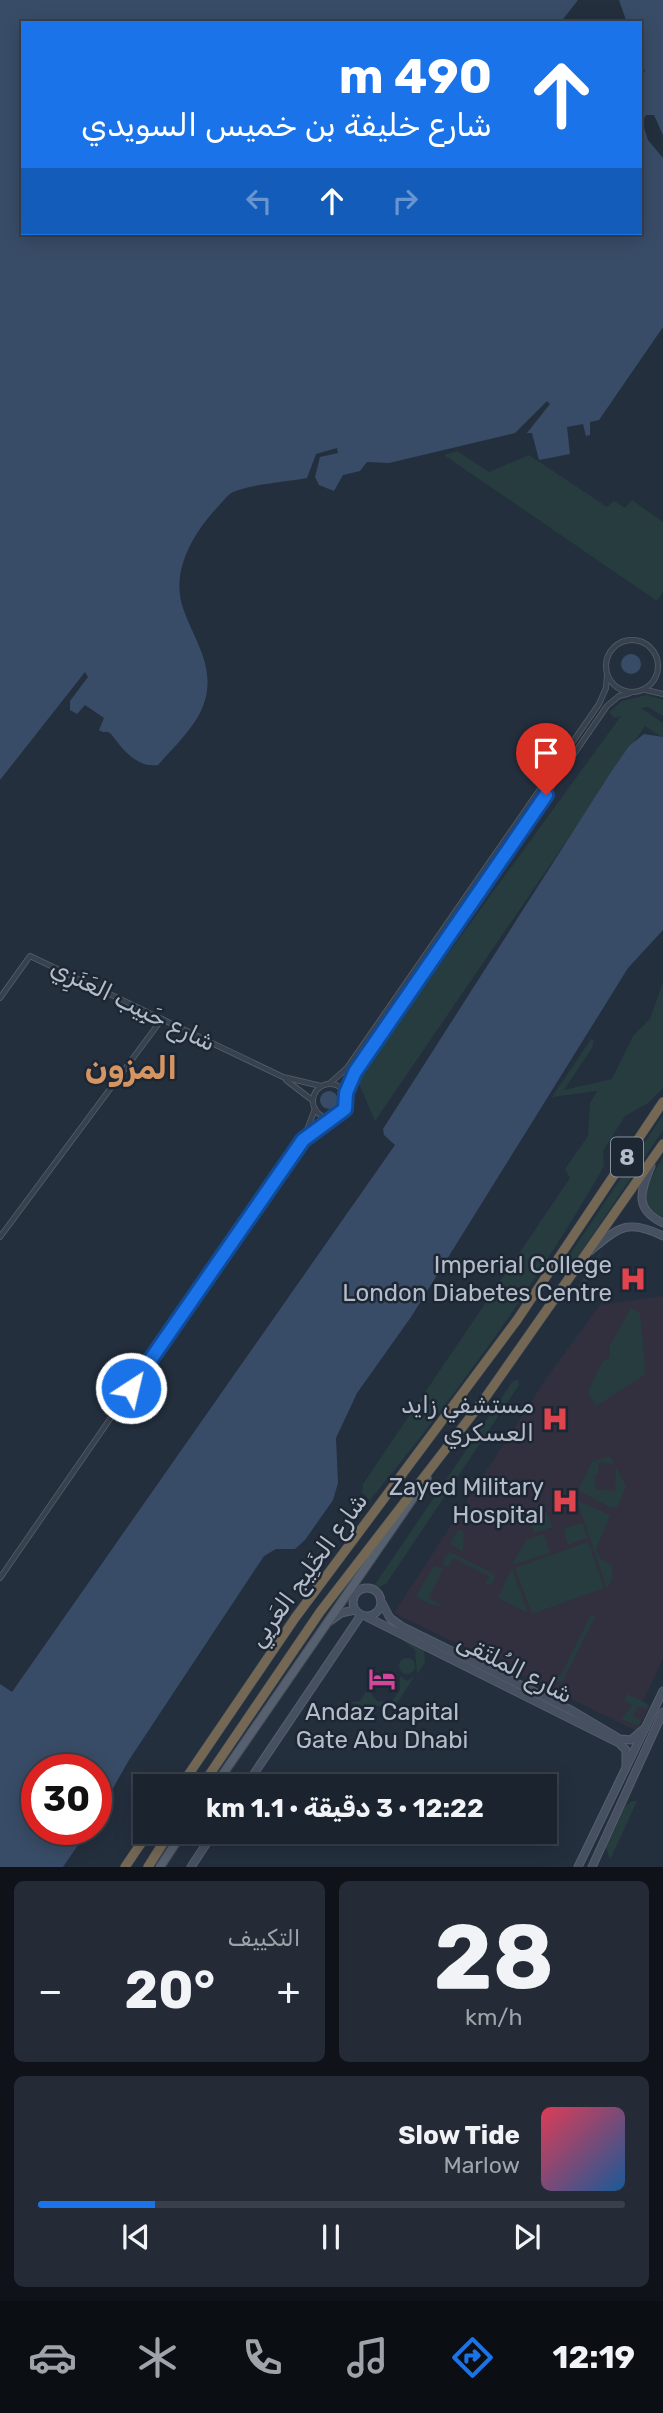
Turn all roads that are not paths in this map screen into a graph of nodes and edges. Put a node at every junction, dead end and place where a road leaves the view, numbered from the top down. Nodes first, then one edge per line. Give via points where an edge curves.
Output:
1 (659, 668) junction
2 (607, 675) junction
3 (663, 675) edge
4 (645, 690) junction
5 (630, 693) junction
6 (663, 694) edge
7 (0, 998) edge
8 (162, 1019) junction
9 (283, 1077) junction
10 (330, 1083) junction
11 (321, 1086) junction
12 (346, 1093) junction
13 (313, 1100) junction
14 (663, 1102) edge
15 (314, 1109) junction
16 (332, 1118) junction
17 (303, 1140) junction
18 (663, 1144) edge
19 (655, 1156) junction
20 (655, 1219) junction
21 (663, 1223) edge
22 (660, 1234) edge
23 (0, 1237) edge
24 (584, 1256) junction
25 (433, 1466) junction
26 (375, 1553) junction
27 (0, 1578) edge
28 (369, 1588) junction
29 (382, 1603) junction
30 (361, 1614) junction
31 (383, 1624) junction
32 (401, 1626) junction
33 (311, 1643) junction
34 (663, 1691) edge
35 (663, 1712) edge
36 (645, 1728) junction
37 (626, 1768) junction
38 (189, 1774) edge
39 (210, 1774) edge
40 (223, 1774) edge
41 (254, 1774) edge
42 (141, 1844) edge
43 (162, 1844) edge
44 (175, 1844) edge
45 (206, 1844) edge
46 (161, 1866) edge
47 (125, 1867) edge
48 (148, 1867) edge
49 (191, 1867) edge
50 (578, 1867) edge
51 (592, 1867) edge

1 - 2 street via 649,646 629,640 609,653
1 - 3 street
1 - 4 street
2 - 5 street via 614,686
2 - 10 street via 599,704 347,1068
4 - 5 street
4 - 6 street
5 - 12 street via 615,698 604,710 355,1072
7 - 8 street, شارع حَبِيب العَنَزِي via 30,956
8 - 9 street, شارع حَبِيب العَنَزِي
8 - 23 street
9 - 11 street, شارع حَبِيب العَنَزِي
9 - 13 street, شارع حَبِيب العَنَزِي
10 - 11 street
10 - 12 street
11 - 13 street
12 - 16 street via 345,1109
13 - 15 street
14 - 38 highway, شارع الخَلِيج العَربِي / 8 via 510,1330 295,1618
15 - 16 street
15 - 17 street
16 - 17 street
17 - 27 street
18 - 19 highway, شارع الخَلِيج العَربِي / 8
19 - 20 street via 640,1199
19 - 24 highway, شارع الخَلِيج العَربِي / 8
20 - 21 street
20 - 22 street via 647,1218 644,1223
22 - 24 street via 623,1227
24 - 25 highway, شارع الخَلِيج العَربِي / 8
25 - 26 main road via 414,1501
25 - 39 highway, شارع الخَلِيج العَربِي / 8 via 320,1612
26 - 28 street via 365,1572
26 - 33 main road
28 - 29 street via 379,1594
28 - 30 street via 356,1592 353,1601
29 - 30 street via 377,1614
29 - 32 street, شارع المُلتَقى
30 - 31 street, شارع المُلتَقى
30 - 33 street via 337,1616
30 - 41 street
31 - 32 street via 385,1619
31 - 37 street, شارع المُلتَقى via 619,1743 627,1753
32 - 36 street, شارع المُلتَقى via 620,1739 631,1741
33 - 40 main road
34 - 36 street
35 - 51 street
36 - 37 street
37 - 50 street
42 - 47 highway
43 - 48 highway
44 - 46 main road
45 - 49 street

